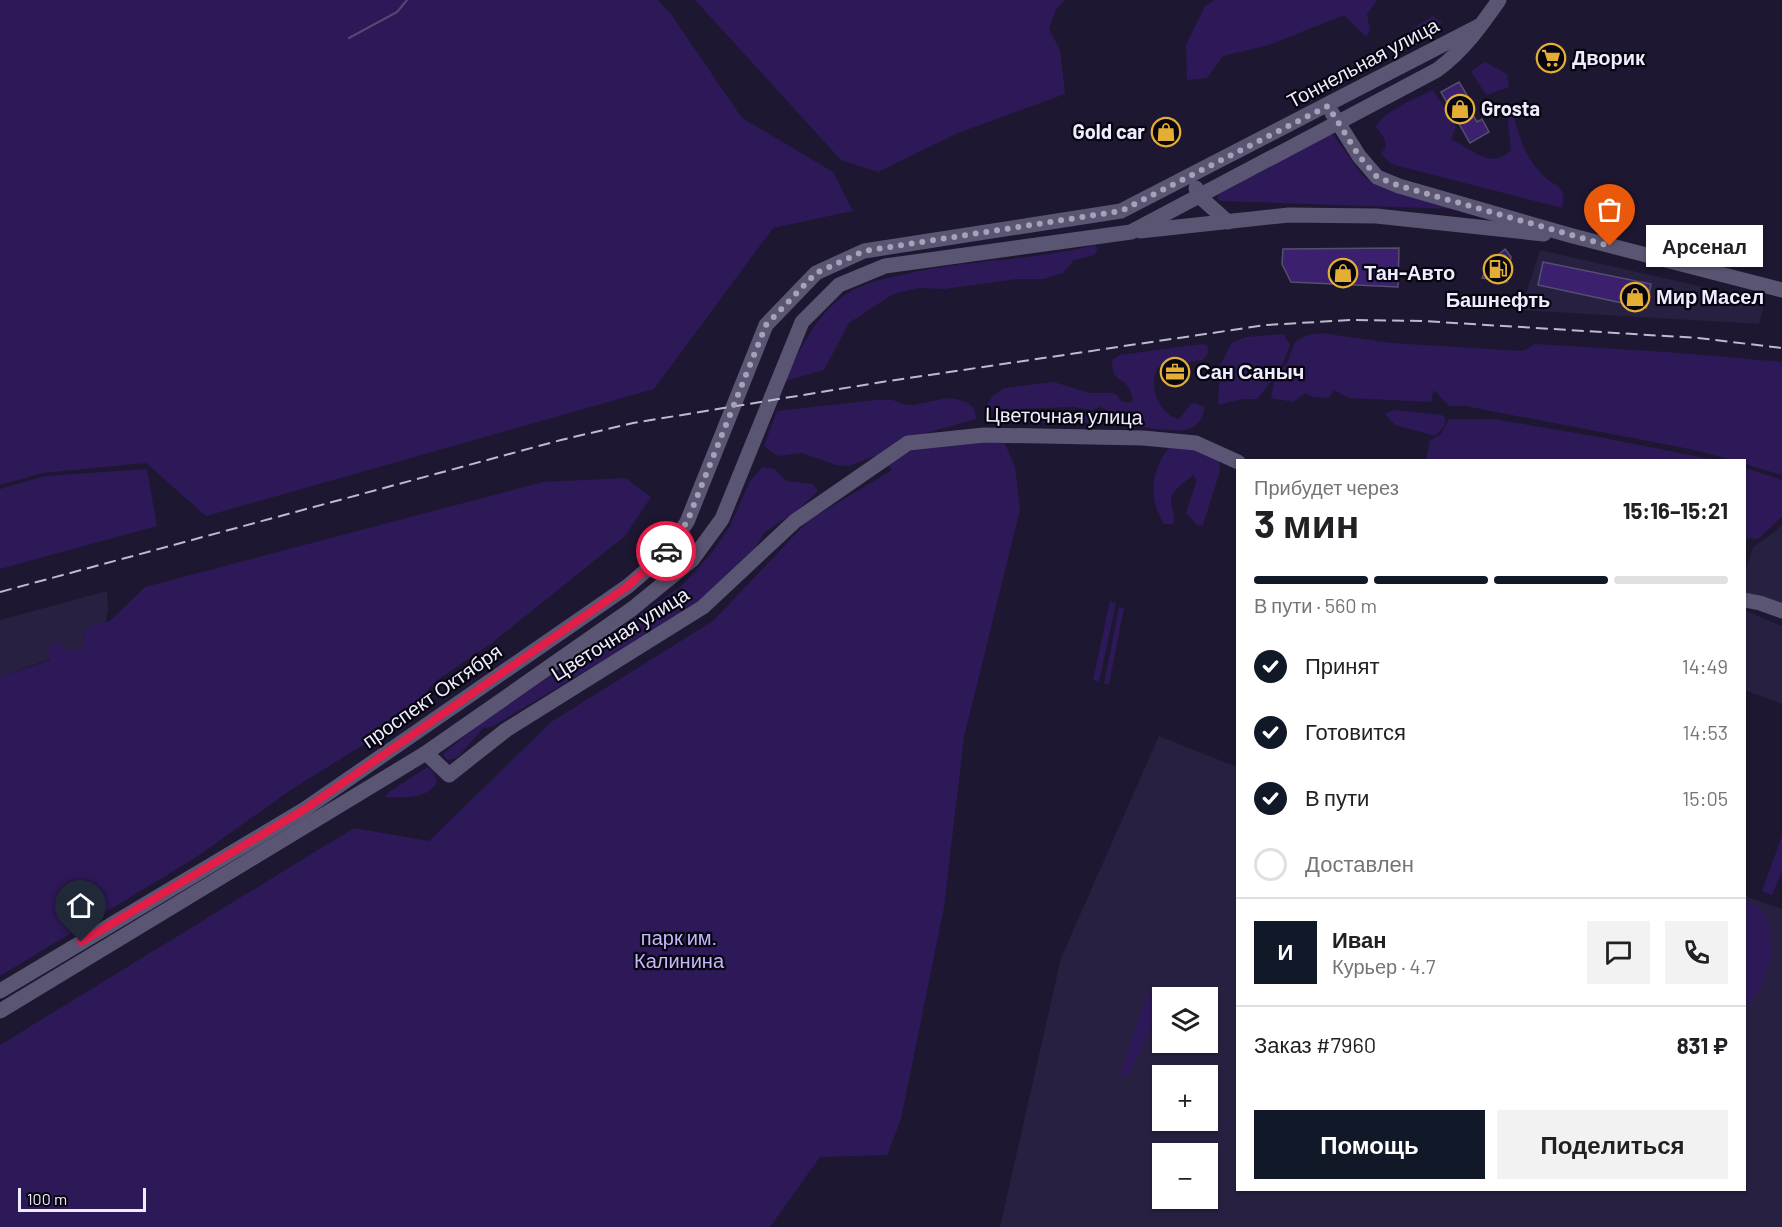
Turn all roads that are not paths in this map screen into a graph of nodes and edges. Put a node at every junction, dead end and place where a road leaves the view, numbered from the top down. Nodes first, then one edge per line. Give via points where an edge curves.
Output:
1 (1499, 0) edge
2 (1482, 24) junction
3 (1328, 106) junction
4 (1337, 122) junction
5 (1191, 176) junction
6 (1198, 196) junction
7 (1228, 222) junction
8 (1131, 232) junction
9 (1569, 235) junction
10 (1782, 290) edge
11 (802, 322) joint
12 (766, 325) joint
13 (1236, 461) edge
14 (1746, 601) edge
15 (1782, 611) edge
16 (426, 753) junction
17 (0, 991) edge
18 (0, 1011) edge

1 - 2 main road
2 - 3 main road, Тоннельная улица
2 - 4 main road, Тоннельная улица via 1458,54 1437,70
3 - 4 main road
3 - 5 main road, Тоннельная улица
4 - 6 main road, Тоннельная улица
4 - 9 main road via 1377,177
5 - 6 main road
5 - 12 main road, Тоннельная улица via 1121,211 864,251 816,273
6 - 7 main road
6 - 8 main road, Тоннельная улица
7 - 8 main road
7 - 9 main road via 1289,215 1376,216
8 - 11 main road, Тоннельная улица via 885,266 839,285
9 - 10 main road
11 - 16 main road, проспект Октября via 722,519 692,560 632,609
12 - 17 main road, проспект Октября via 687,522 663,555 628,586 305,809
13 - 16 main road, Цветочная улица via 1196,443 1143,438 984,435 908,443 795,521 703,607 506,730 449,774
14 - 15 main road
16 - 18 main road, проспект Октября

